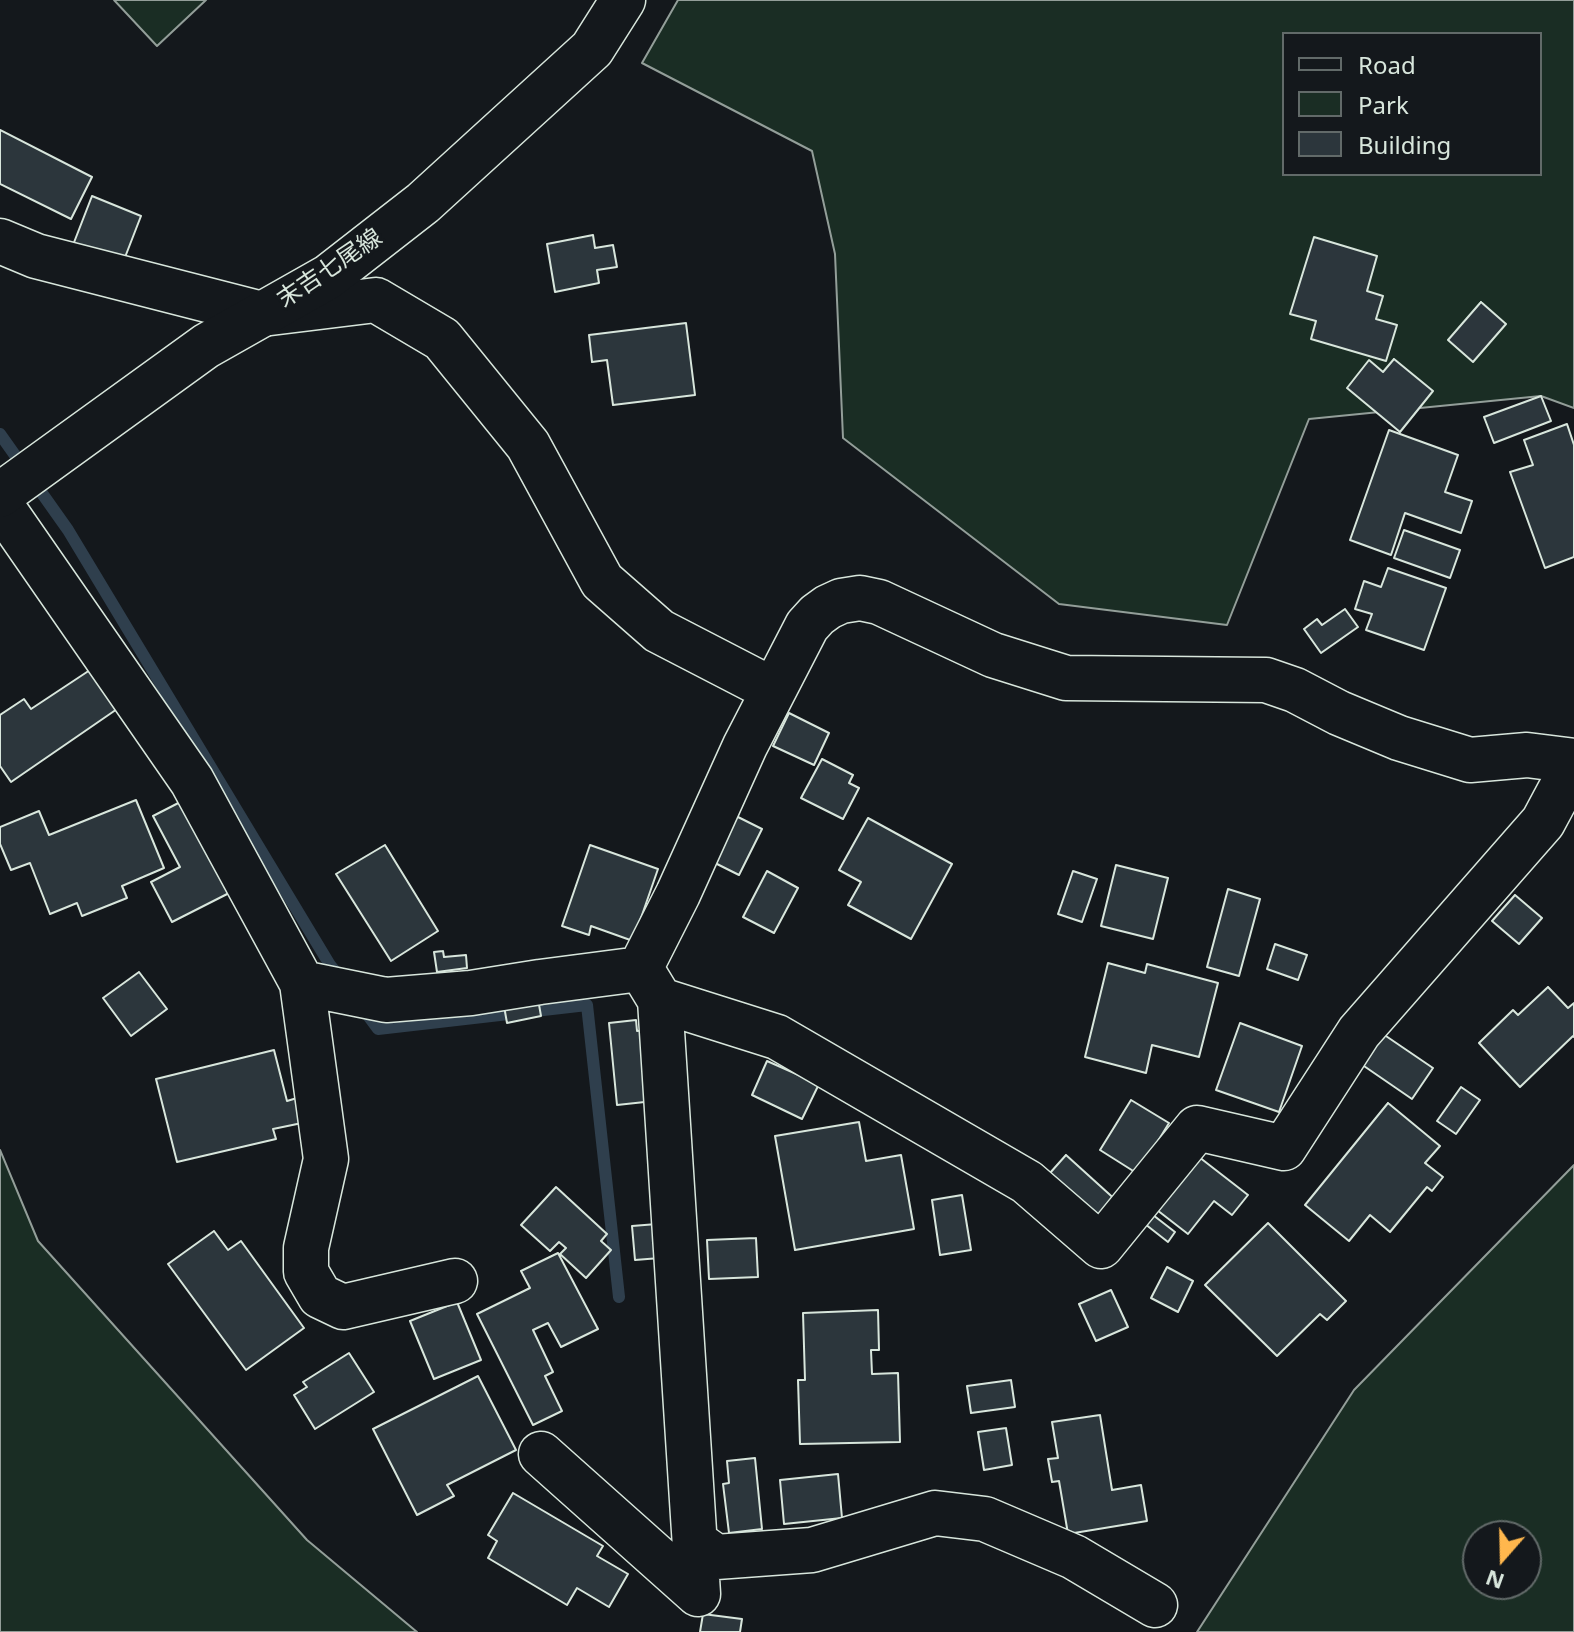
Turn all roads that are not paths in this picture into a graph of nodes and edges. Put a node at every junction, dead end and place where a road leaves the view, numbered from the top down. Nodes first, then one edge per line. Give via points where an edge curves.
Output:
1 (623, 0) edge
2 (0, 241) edge
3 (262, 314) junction
4 (0, 495) edge
5 (0, 504) edge
6 (773, 690) junction
7 (1574, 762) edge
8 (302, 983) junction
9 (650, 984) junction
10 (455, 1281) dead end
11 (541, 1454) dead end
12 (695, 1542) junction
13 (1155, 1605) dead end

1 - 3 street, 末吉七尾線 via 592,49 423,203 328,277
2 - 3 street via 36,256
3 - 4 street, 末吉七尾線 via 206,346
3 - 6 street via 376,300 442,339 528,445 602,581 659,631
5 - 8 street via 192,781
6 - 7 street via 817,615 841,601 860,598 993,655 1066,678 1266,680 1399,738 1470,760 1527,755
6 - 9 street via 678,894
7 - 9 street via 1543,822 1359,1032 1284,1148 1197,1128 1101,1246 1027,1182 777,1037
8 - 9 street via 386,1000 540,982
8 - 10 street via 326,1159 306,1248 306,1272 320,1296 343,1307
9 - 12 street
11 - 12 street via 698,1594
12 - 13 street via 716,1557 812,1550 935,1513 985,1519 1074,1557

